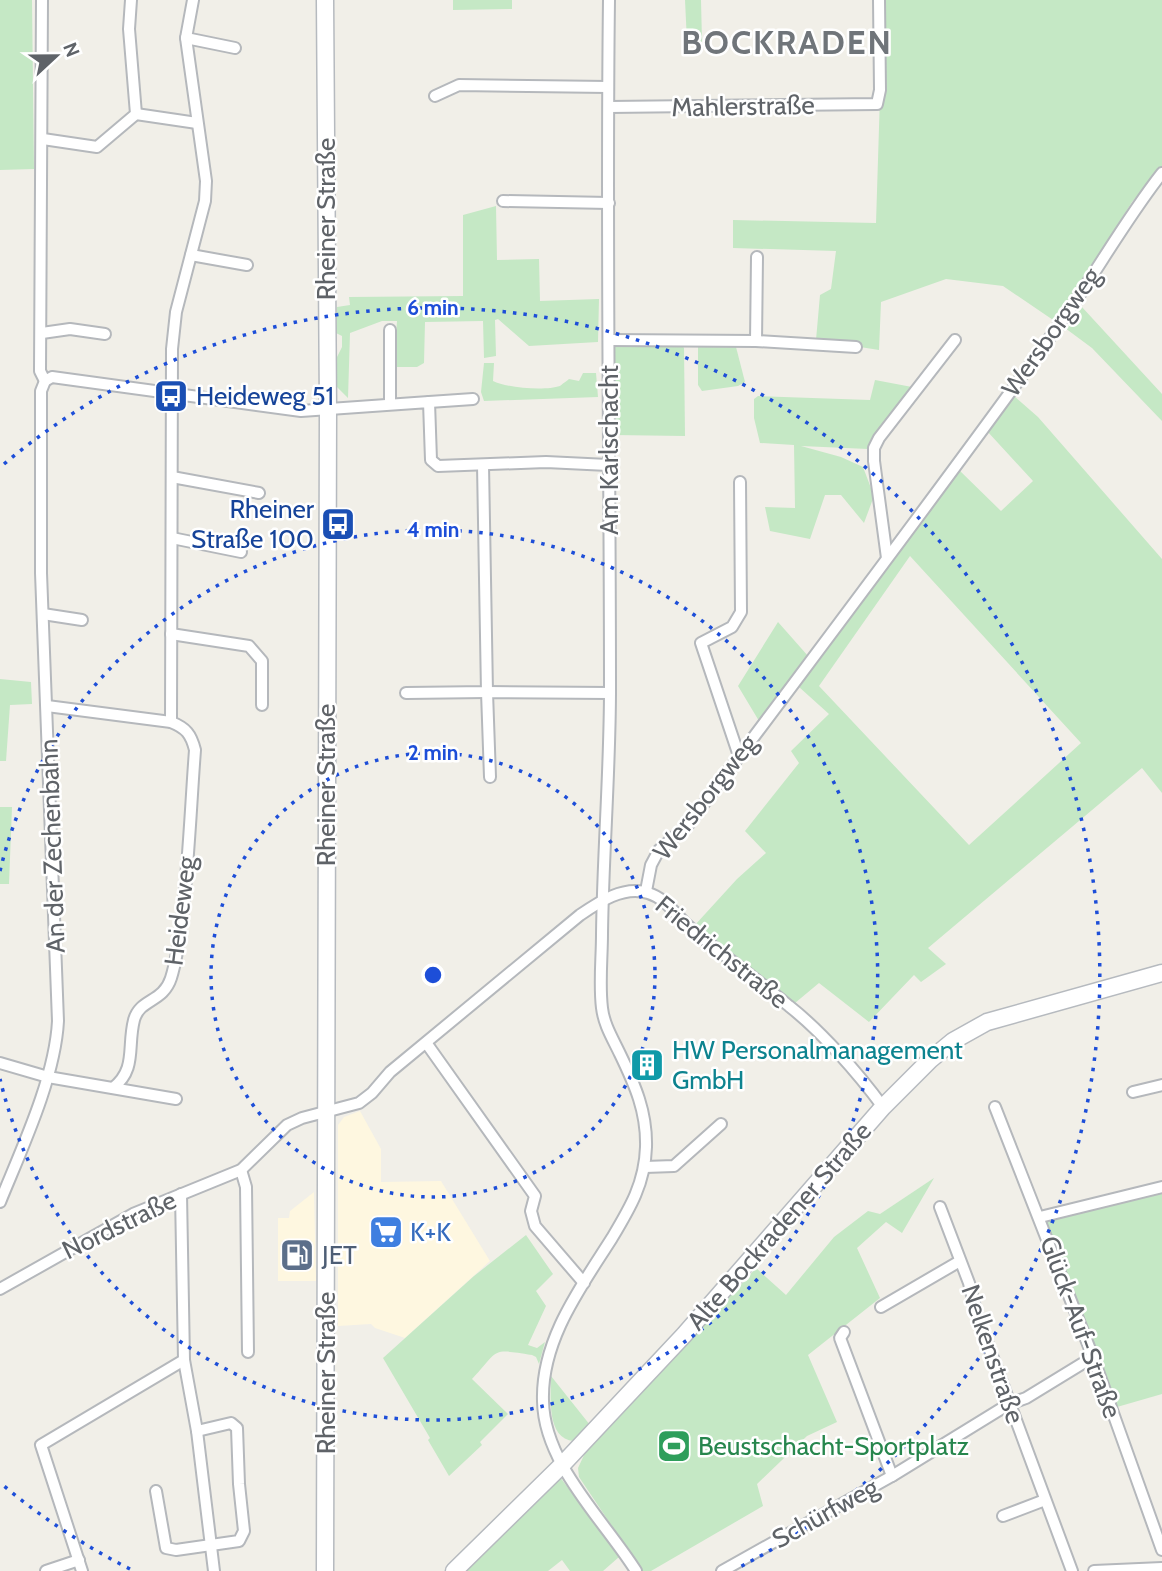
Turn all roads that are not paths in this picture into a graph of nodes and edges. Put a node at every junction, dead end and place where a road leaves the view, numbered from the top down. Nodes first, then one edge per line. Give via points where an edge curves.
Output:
1 (42, 0) edge
2 (131, 0) edge
3 (193, 0) edge
4 (325, 0) edge
5 (609, 0) edge
6 (878, 0) edge
7 (186, 38) junction
8 (236, 48) dead end
9 (608, 87) junction
10 (435, 96) dead end
11 (609, 107) junction
12 (136, 114) junction
13 (197, 123) junction
14 (43, 139) junction
15 (1162, 173) edge
16 (503, 201) dead end
17 (609, 202) junction
18 (191, 255) junction
19 (757, 257) dead end
20 (247, 265) dead end
21 (390, 330) dead end
22 (42, 333) junction
23 (105, 334) dead end
24 (609, 340) junction
25 (955, 340) dead end
26 (756, 341) junction
27 (856, 347) dead end
28 (45, 381) junction
29 (172, 394) junction
30 (473, 399) dead end
31 (429, 402) junction
32 (390, 404) junction
33 (328, 409) junction
34 (483, 465) junction
35 (608, 465) junction
36 (172, 477) junction
37 (740, 482) dead end
38 (259, 493) dead end
39 (172, 538) junction
40 (242, 552) dead end
41 (887, 558) junction
42 (43, 614) junction
43 (82, 620) dead end
44 (171, 634) junction
45 (487, 692) junction
46 (406, 693) dead end
47 (610, 693) junction
48 (262, 705) dead end
49 (47, 706) junction
50 (171, 722) junction
51 (739, 756) junction
52 (490, 778) dead end
53 (646, 891) junction
54 (603, 900) junction
55 (1162, 973) edge
56 (427, 1044) junction
57 (0, 1063) edge
58 (48, 1077) junction
59 (1162, 1085) edge
60 (113, 1088) junction
61 (1133, 1092) dead end
62 (176, 1099) dead end
63 (883, 1107) junction
64 (995, 1107) dead end
65 (326, 1112) junction
66 (721, 1124) dead end
67 (645, 1167) junction
68 (241, 1170) junction
69 (4, 1180) edge
70 (1162, 1187) edge
71 (181, 1194) junction
72 (0, 1202) edge
73 (940, 1207) dead end
74 (1040, 1217) junction
75 (961, 1261) junction
76 (584, 1283) junction
77 (0, 1289) edge
78 (881, 1307) dead end
79 (844, 1332) dead end
80 (248, 1352) dead end
81 (1093, 1357) junction
82 (184, 1360) junction
83 (1009, 1404) junction
84 (197, 1431) junction
85 (561, 1466) junction
86 (892, 1476) junction
87 (156, 1491) dead end
88 (1045, 1500) junction
89 (1003, 1516) dead end
90 (210, 1544) junction
91 (1162, 1550) edge
92 (80, 1566) edge
93 (1162, 1568) edge
94 (46, 1571) edge
95 (214, 1571) edge
96 (325, 1571) edge
97 (454, 1571) edge
98 (636, 1571) edge
99 (722, 1571) edge
100 (1072, 1571) edge
101 (1094, 1571) edge

1 - 14 street, An der Zechenbahn
2 - 12 street
3 - 7 street
4 - 33 main road, Rheiner Straße
5 - 9 street, Am Karlschacht
6 - 11 street, Mahlerstraße via 877,104
7 - 8 street
7 - 13 street
9 - 10 street via 459,85
9 - 11 street, Am Karlschacht
11 - 17 street, Am Karlschacht
12 - 13 street
12 - 14 street via 97,147
13 - 18 street via 206,181
14 - 22 street, An der Zechenbahn
15 - 41 street, Wersborgweg via 1063,320
16 - 17 street
17 - 24 street, Am Karlschacht
18 - 20 street
18 - 29 street via 175,320
19 - 26 street
21 - 32 street
22 - 23 street via 71,329
22 - 28 street, An der Zechenbahn via 40,370
24 - 26 street
24 - 35 street, Am Karlschacht
25 - 41 street via 874,448
26 - 27 street
28 - 29 street via 52,377
28 - 42 street, An der Zechenbahn via 41,391
29 - 33 street via 301,411
29 - 36 street
30 - 31 street
31 - 32 street
31 - 34 street via 434,464
32 - 33 street
33 - 65 main road, Rheiner Straße
34 - 35 street
34 - 45 street
35 - 47 street, Am Karlschacht
36 - 38 street
36 - 39 street
37 - 51 street via 741,612 732,627 701,643
39 - 40 street
39 - 44 street
41 - 51 street, Wersborgweg
42 - 43 street
42 - 49 street, An der Zechenbahn
44 - 48 street via 249,646 262,661
44 - 50 street
45 - 46 street
45 - 47 street
45 - 52 street
47 - 54 street, Am Karlschacht
49 - 50 street
49 - 58 street, An der Zechenbahn via 58,1021
50 - 60 street, Heideweg via 191,736 195,750 179,945 164,993 134,1018 127,1074
51 - 53 street, Wersborgweg via 688,825 659,850
53 - 54 street, Wersborgweg
53 - 63 street, Friedrichstraße via 791,1007
54 - 56 street, Wersborgweg
54 - 67 street, Am Karlschacht via 602,1009 644,1109
55 - 63 main road, Alte Bockradener Straße via 987,1022 953,1041
56 - 65 street, Wersborgweg via 359,1103
56 - 76 street via 535,1196 531,1211 535,1226
57 - 58 street
58 - 60 street
58 - 69 street, An der Zechenbahn
59 - 61 street
60 - 62 street
63 - 85 main road, Alte Bockradener Straße via 684,1335
64 - 74 street, Glück-Auf-Straße
65 - 68 street, Nordstraße via 286,1125
65 - 96 main road, Rheiner Straße
66 - 67 street via 674,1166
67 - 76 street, Am Karlschacht via 635,1200
68 - 71 street, Nordstraße
68 - 80 street via 246,1187
69 - 72 street, An der Zechenbahn
70 - 74 street
71 - 77 street, Nordstraße via 133,1214
71 - 82 street
73 - 75 street, Nelkenstraße
74 - 81 street, Glück-Auf-Straße
75 - 78 street
75 - 83 street, Nelkenstraße
76 - 85 street, Am Karlschacht via 565,1315 544,1372 542,1404
79 - 86 street, Schürfweg via 840,1338
81 - 83 street, Schürfweg
81 - 91 street, Glück-Auf-Straße
82 - 84 street
82 - 92 street via 41,1446
83 - 86 street, Schürfweg
83 - 88 street, Nelkenstraße
84 - 90 street
84 - 90 street via 231,1423 237,1427 244,1531 239,1541
85 - 97 main road, Alte Bockradener Straße
85 - 98 street, Am Karlschacht
86 - 99 street, Schürfweg
87 - 90 street via 166,1548
88 - 89 street
88 - 100 street, Nelkenstraße
90 - 95 street
92 - 94 street
93 - 101 street

